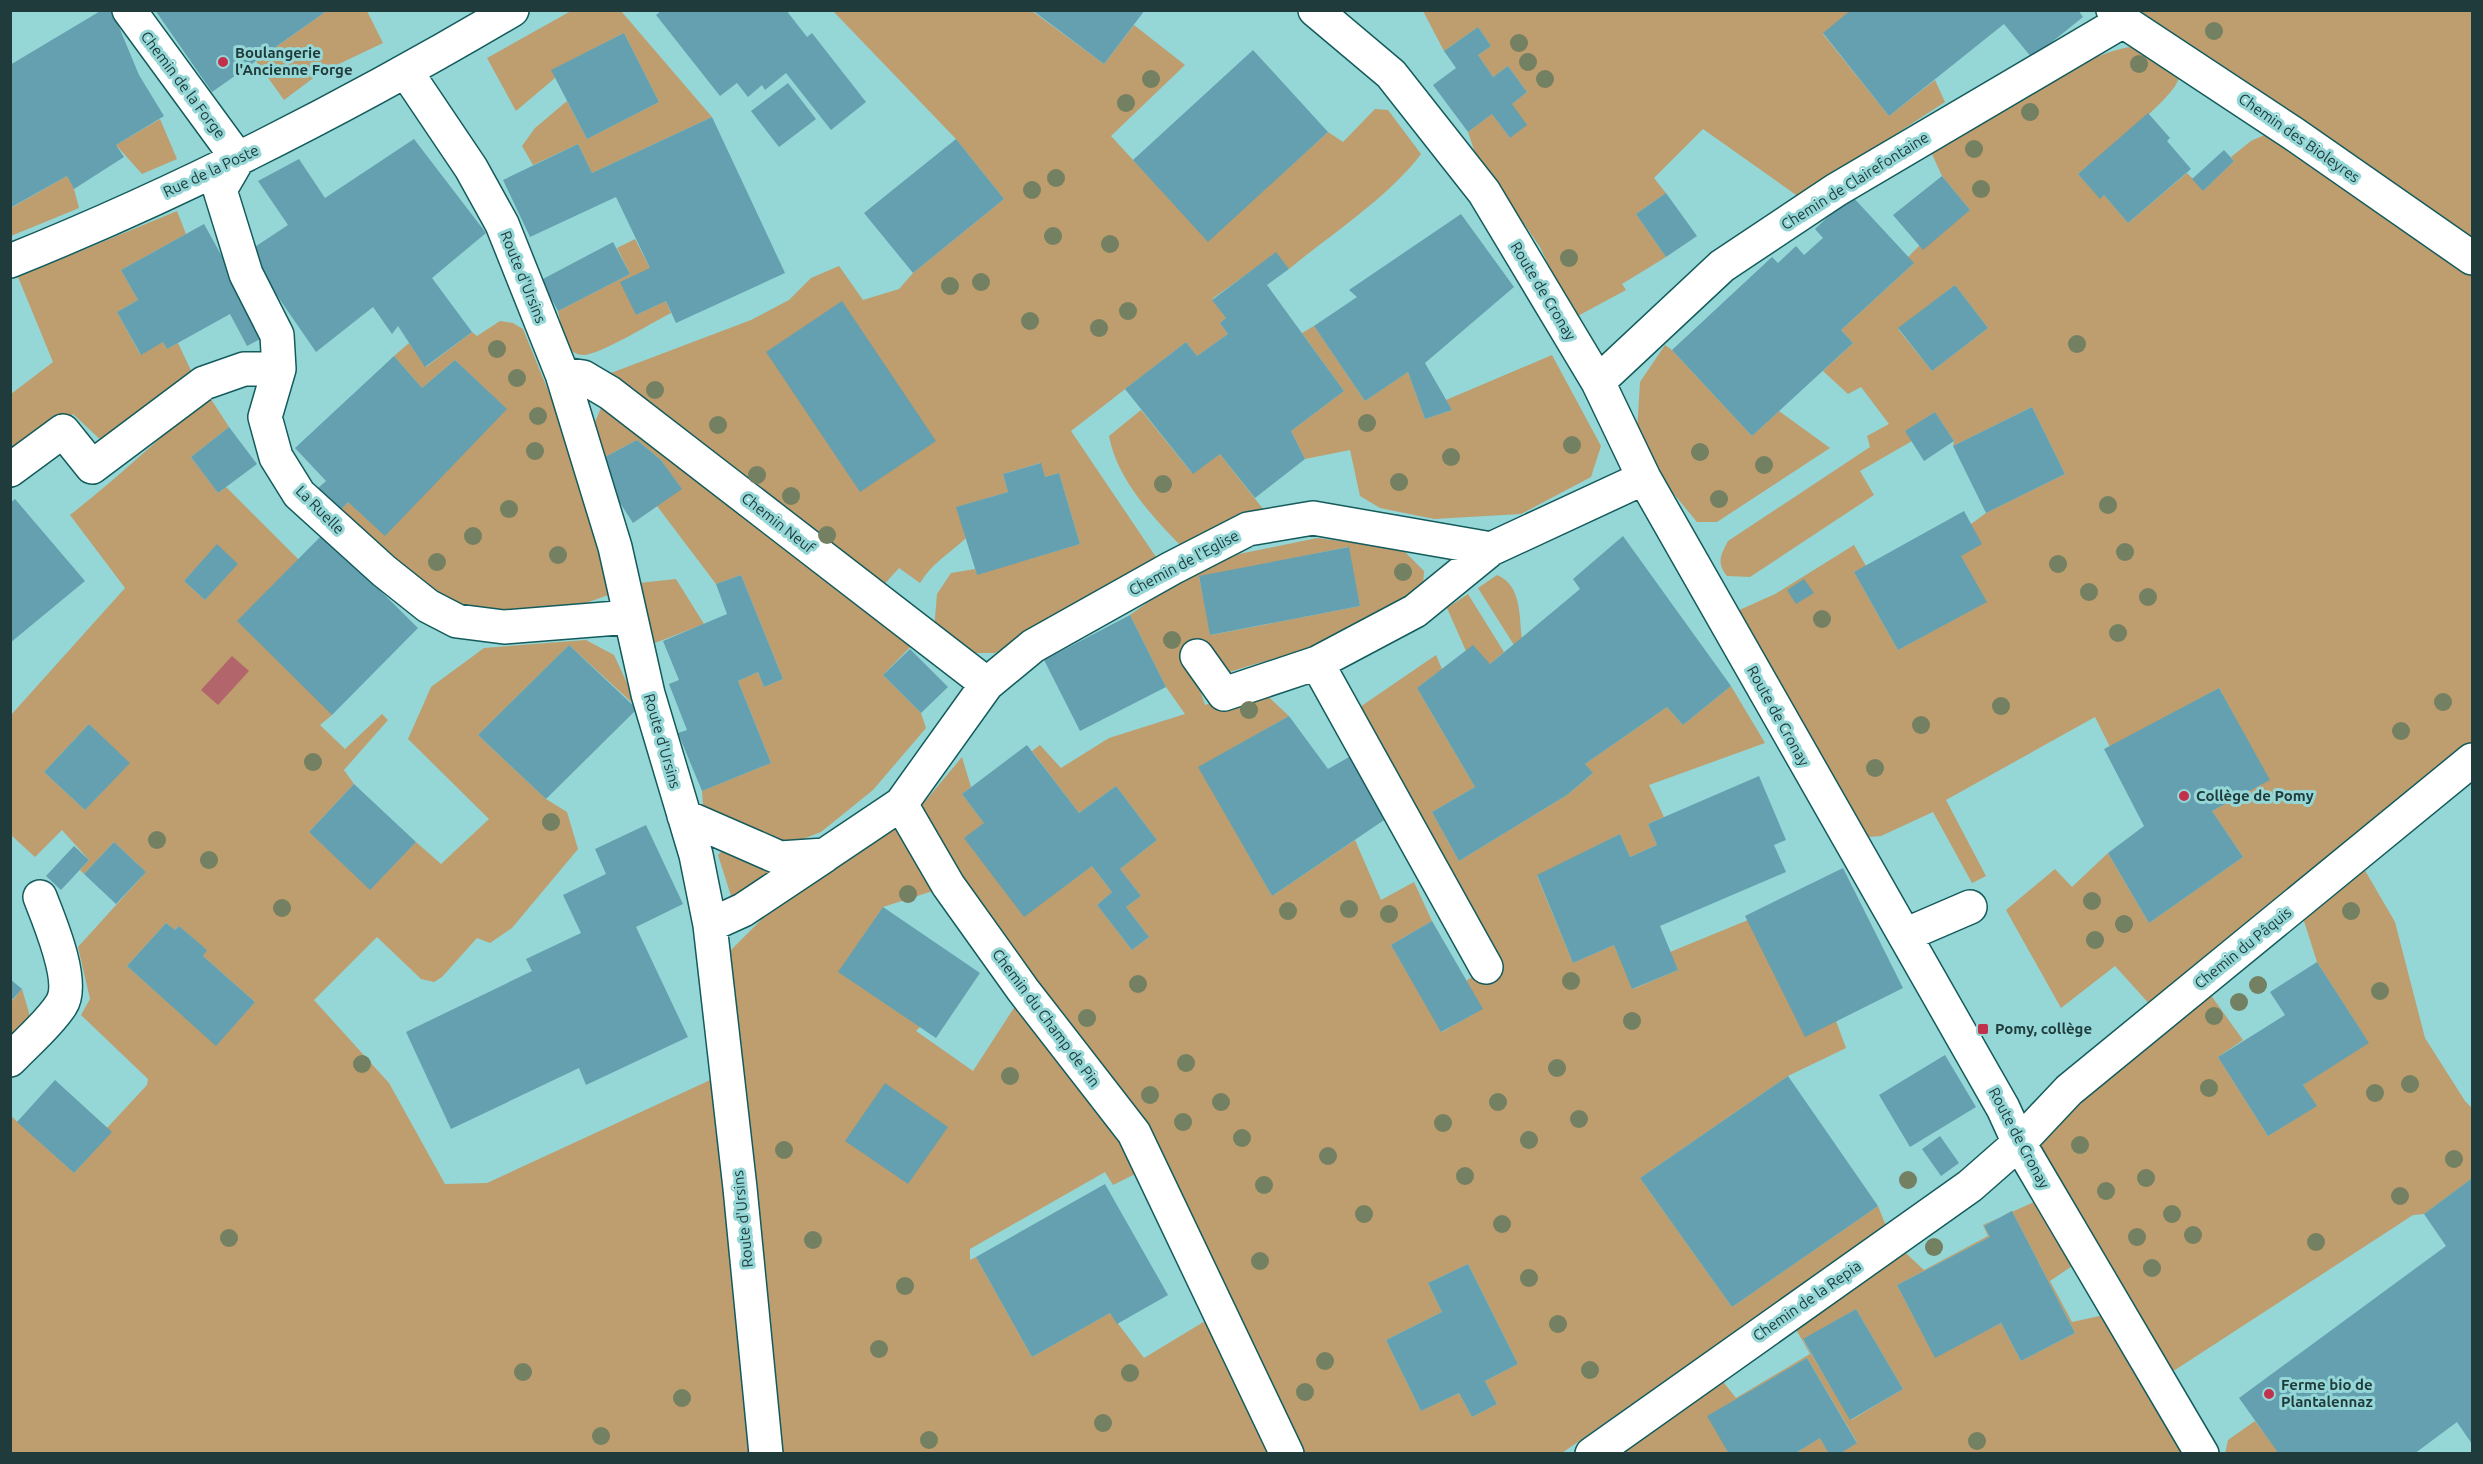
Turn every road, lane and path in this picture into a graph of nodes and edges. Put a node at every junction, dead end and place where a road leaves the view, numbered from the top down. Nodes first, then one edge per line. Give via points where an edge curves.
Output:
1 (129, 10) edge
2 (512, 10) edge
3 (1315, 10) edge
4 (2118, 16) edge
5 (407, 73) junction
6 (238, 159) junction
7 (185, 183) junction
8 (220, 190) junction
9 (2472, 258) edge
10 (10, 261) edge
11 (279, 369) junction
12 (562, 374) junction
13 (1598, 382) junction
14 (10, 470) edge
15 (1644, 478) junction
16 (1491, 549) junction
17 (630, 617) junction
18 (1197, 656) dead end
19 (1317, 663) junction
20 (987, 684) junction
21 (2472, 760) edge
22 (901, 804) junction
23 (684, 816) junction
24 (825, 855) junction
25 (40, 897) dead end
26 (1970, 907) dead end
27 (710, 925) junction
28 (1905, 935) junction
29 (1486, 967) dead end
30 (10, 1060) edge
31 (2019, 1143) junction
32 (766, 1454) edge
33 (1287, 1454) edge
34 (1592, 1454) edge
35 (2202, 1454) edge

1 - 6 street, Chemin de la Forge
2 - 5 street, Rue de la Poste
3 - 13 street, Route de Cronay via 1391,74 1484,192
4 - 9 street, Chemin des Bioleyres
4 - 13 street, Chemin de Clairefontaine via 1836,190 1722,266
5 - 6 street, Rue de la Poste
5 - 12 street, Route d'Ursins via 471,168 502,224
6 - 7 street, Rue de la Poste
6 - 8 street
7 - 8 street
7 - 10 street, Rue de la Poste
8 - 11 street, La Ruelle via 246,274 277,335
11 - 14 street via 244,369 204,383 92,466 63,431
11 - 17 street, La Ruelle via 265,417 276,457 299,494 428,606 457,621 504,627
12 - 17 street, Route d'Ursins via 615,547
12 - 20 street, Chemin Neuf via 583,377 609,393
13 - 15 street, Route de Cronay
15 - 16 street
15 - 28 street, Route de Cronay
16 - 19 street via 1415,611
16 - 20 street, Chemin de l'Eglise via 1313,518 1248,529 1032,646
17 - 23 street, Route d'Ursins
18 - 19 street via 1224,694
19 - 29 street
20 - 22 street, Chemin de l'Eglise
21 - 31 street, Chemin du Pâquis via 2069,1090
22 - 24 street
22 - 33 street, Chemin du Champ de Pin via 955,894 1023,990 1134,1133
23 - 24 street via 780,858
23 - 27 street, Route d'Ursins
24 - 27 street via 743,910
25 - 30 street via 66,989 63,1003
26 - 28 street
27 - 32 street, Route d'Ursins
28 - 31 street, Route de Cronay
31 - 34 street, Chemin de la Repia via 1970,1186
31 - 35 street, Route de Cronay

